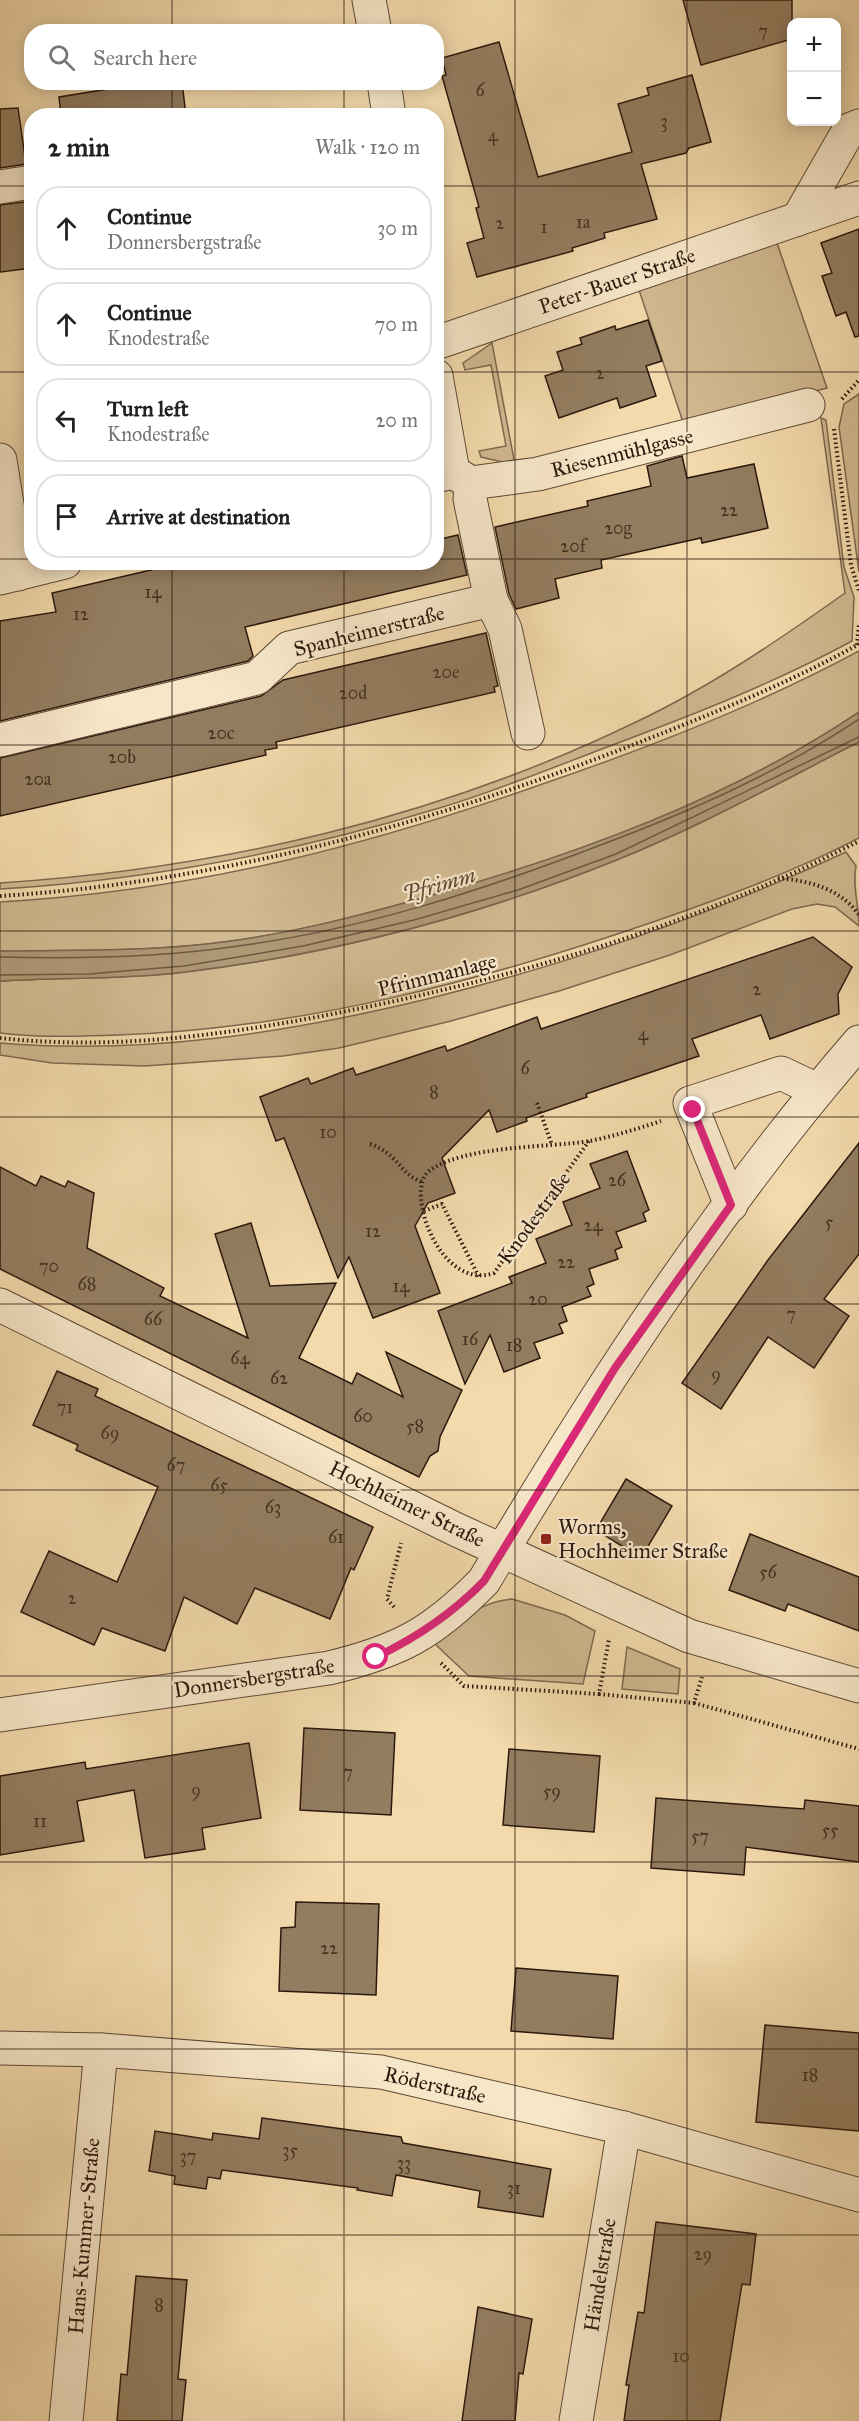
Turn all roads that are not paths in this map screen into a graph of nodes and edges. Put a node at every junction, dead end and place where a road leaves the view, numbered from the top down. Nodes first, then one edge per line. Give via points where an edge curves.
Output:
1 (369, 0) edge
2 (374, 24) edge
3 (385, 90) edge
4 (388, 108) edge
5 (859, 126) edge
6 (24, 183) edge
7 (0, 187) edge
8 (859, 198) edge
9 (798, 219) junction
10 (444, 340) edge
11 (820, 408) road end
12 (444, 424) edge
13 (0, 460) edge
14 (453, 477) edge
15 (33, 570) edge
16 (9, 576) edge
17 (491, 600) junction
18 (528, 733) dead end
19 (0, 740) edge
20 (859, 1042) edge
21 (817, 1090) junction
22 (731, 1205) junction
23 (0, 1305) edge
24 (502, 1551) junction
25 (859, 1686) edge
26 (0, 1715) edge
27 (0, 2048) edge
28 (101, 2050) junction
29 (624, 2128) junction
30 (859, 2195) edge
31 (66, 2421) edge
32 (576, 2421) edge

1 - 2 street
3 - 4 street
5 - 9 street via 849,130
6 - 7 street
8 - 9 street, Peter-Bauer Straße
9 - 10 street, Peter-Bauer Straße
11 - 14 street, Riesenmühlgasse via 538,474
12 - 14 street
13 - 16 street
14 - 17 street via 470,499
15 - 16 street
17 - 18 street via 505,629
17 - 19 street, Spanheimerstraße via 289,648 257,678
20 - 21 street
21 - 22 street
21 - 22 street via 782,1073 690,1103
22 - 24 street via 615,1368
23 - 24 street, Hochheimer Straße
24 - 25 street, Hochheimer Straße via 688,1636
24 - 26 street, Donnersbergstraße via 484,1581 459,1606 415,1638 376,1657 329,1668
27 - 28 street, Röderstraße
28 - 29 street, Röderstraße via 381,2072
28 - 31 street, Hans-Kummer-Straße
29 - 30 street, Röderstraße
29 - 32 street, Händelstraße

